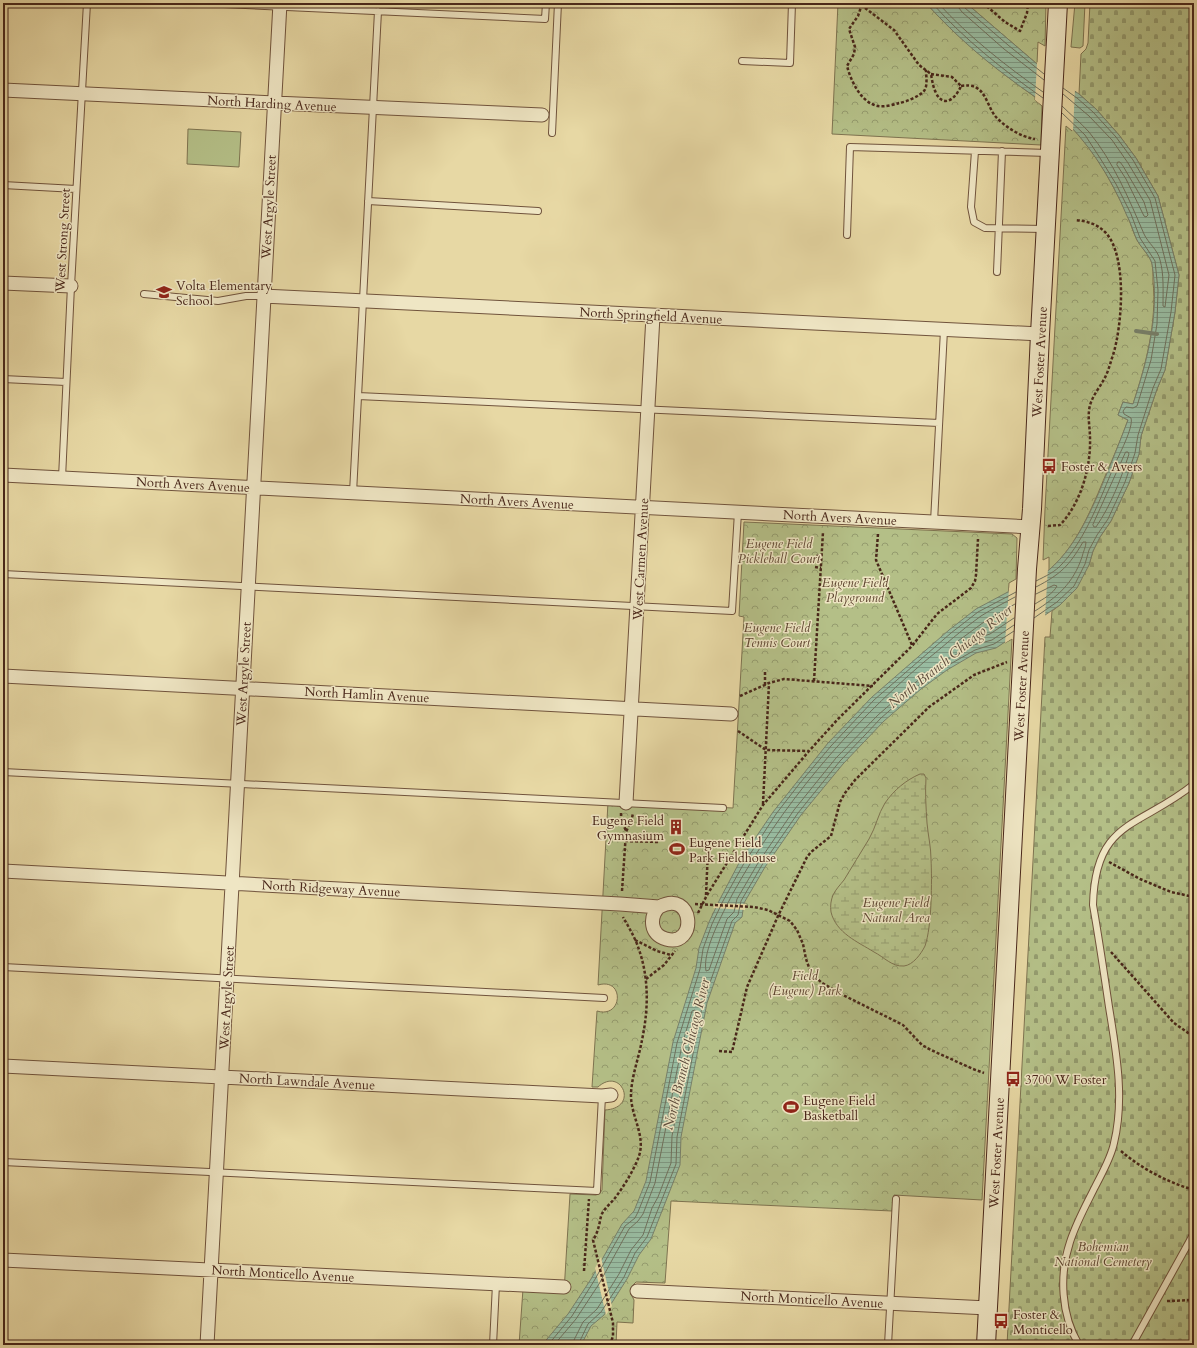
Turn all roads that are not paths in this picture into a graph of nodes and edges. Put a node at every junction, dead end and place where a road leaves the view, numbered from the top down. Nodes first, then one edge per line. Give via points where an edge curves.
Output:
1 (87, 3) edge
2 (202, 3) edge
3 (546, 3) edge
4 (558, 3) edge
5 (792, 3) edge
6 (1058, 3) edge
7 (280, 5) edge
8 (378, 12) junction
9 (742, 61) dead end
10 (3, 90) edge
11 (82, 94) junction
12 (275, 104) junction
13 (373, 108) junction
14 (542, 115) dead end
15 (552, 133) dead end
16 (975, 151) junction
17 (1002, 151) junction
18 (1050, 153) junction
19 (3, 185) edge
20 (76, 189) junction
21 (368, 202) junction
22 (538, 211) dead end
23 (999, 228) junction
24 (1046, 229) junction
25 (847, 235) dead end
26 (997, 272) dead end
27 (3, 283) edge
28 (71, 286) junction
29 (144, 294) dead end
30 (263, 296) junction
31 (363, 301) junction
32 (654, 316) junction
33 (944, 330) junction
34 (1040, 334) junction
35 (3, 379) edge
36 (66, 382) junction
37 (358, 396) junction
38 (648, 411) junction
39 (939, 423) junction
40 (3, 475) edge
41 (62, 478) junction
42 (254, 487) junction
43 (353, 493) junction
44 (643, 507) junction
45 (738, 512) junction
46 (934, 522) junction
47 (1030, 527) junction
48 (3, 574) edge
49 (248, 587) junction
50 (638, 606) junction
51 (3, 676) edge
52 (243, 688) junction
53 (632, 708) junction
54 (731, 714) dead end
55 (3, 772) edge
56 (238, 784) junction
57 (1194, 784) edge
58 (628, 803) junction
59 (723, 808) dead end
60 (3, 871) edge
61 (232, 882) junction
62 (659, 907) dead end
63 (3, 967) edge
64 (227, 978) junction
65 (604, 998) dead end
66 (3, 1066) edge
67 (221, 1077) junction
68 (606, 1095) joint
69 (3, 1162) edge
70 (216, 1172) junction
71 (896, 1199) dead end
72 (1194, 1233) edge
73 (3, 1260) edge
74 (211, 1270) junction
75 (496, 1284) junction
76 (564, 1288) dead end
77 (637, 1291) dead end
78 (890, 1303) junction
79 (988, 1308) junction
80 (206, 1345) edge
81 (494, 1345) edge
82 (888, 1345) edge
83 (986, 1345) edge
84 (1080, 1345) edge
85 (1132, 1345) edge

1 - 11 lane, West Strong Street
2 - 7 lane
3 - 8 lane via 545,19
4 - 15 lane
5 - 9 lane via 790,63
6 - 18 main road, West Foster Avenue
7 - 8 lane
7 - 12 street, West Argyle Street
8 - 13 lane
10 - 11 street, North Harding Avenue
11 - 12 street, North Harding Avenue
11 - 20 lane, West Strong Street
12 - 13 street, North Harding Avenue
12 - 30 street, West Argyle Street
13 - 14 street, North Harding Avenue
13 - 21 lane
16 - 17 lane
16 - 23 lane via 971,207 974,222 985,228
16 - 25 lane via 850,147
17 - 18 lane
17 - 23 lane
18 - 24 main road, West Foster Avenue
19 - 20 lane
20 - 28 lane, West Strong Street
21 - 22 lane
21 - 31 lane
23 - 24 lane
23 - 26 lane
24 - 34 main road, West Foster Avenue
27 - 28 street
28 - 36 lane, West Strong Street
29 - 30 lane via 218,301
30 - 31 street, North Springfield Avenue
30 - 42 street, West Argyle Street
31 - 32 street, North Springfield Avenue
31 - 37 lane
32 - 33 street, North Springfield Avenue
32 - 38 street, West Carmen Avenue
33 - 34 street, North Springfield Avenue
33 - 39 lane
34 - 47 main road, West Foster Avenue
35 - 36 lane
36 - 41 lane, West Strong Street
37 - 38 lane
37 - 43 lane
38 - 39 lane
38 - 44 street, West Carmen Avenue
39 - 46 lane
40 - 41 street, North Avers Avenue
41 - 42 street, North Avers Avenue
42 - 43 street, North Avers Avenue
42 - 49 street, West Argyle Street
43 - 44 street, North Avers Avenue
44 - 45 street, North Avers Avenue
44 - 50 street, West Carmen Avenue
45 - 46 street, North Avers Avenue
45 - 50 lane via 732,611
46 - 47 street, North Avers Avenue
47 - 79 main road, West Foster Avenue
48 - 49 lane
49 - 50 lane
49 - 52 street, West Argyle Street
50 - 53 street, West Carmen Avenue
51 - 52 street, North Hamlin Avenue
52 - 53 street, North Hamlin Avenue
52 - 56 street, West Argyle Street
53 - 54 street, North Hamlin Avenue
53 - 58 street, West Carmen Avenue
55 - 56 lane
56 - 58 lane
56 - 61 street, West Argyle Street
57 - 84 lane via 1181,795 1125,827 1104,850 1097,868 1093,905 1118,1061 1119,1100 1114,1143 1078,1220 1069,1243 1064,1267 1063,1290 1066,1310
58 - 59 lane
60 - 61 street, North Ridgeway Avenue
61 - 62 street, North Ridgeway Avenue
61 - 64 street, West Argyle Street
63 - 64 lane
64 - 65 lane
64 - 67 street, West Argyle Street
66 - 67 street, North Lawndale Avenue
67 - 68 street, North Lawndale Avenue
67 - 70 street, West Argyle Street
68 - 70 lane via 596,1191
69 - 70 lane
70 - 74 street, West Argyle Street
71 - 78 lane
72 - 85 lane
73 - 74 street, North Monticello Avenue
74 - 75 street, North Monticello Avenue
74 - 80 street, West Argyle Street
75 - 76 street, North Monticello Avenue
75 - 81 lane
77 - 78 street, North Monticello Avenue
78 - 79 street, North Monticello Avenue
78 - 82 lane
79 - 83 main road, West Foster Avenue

